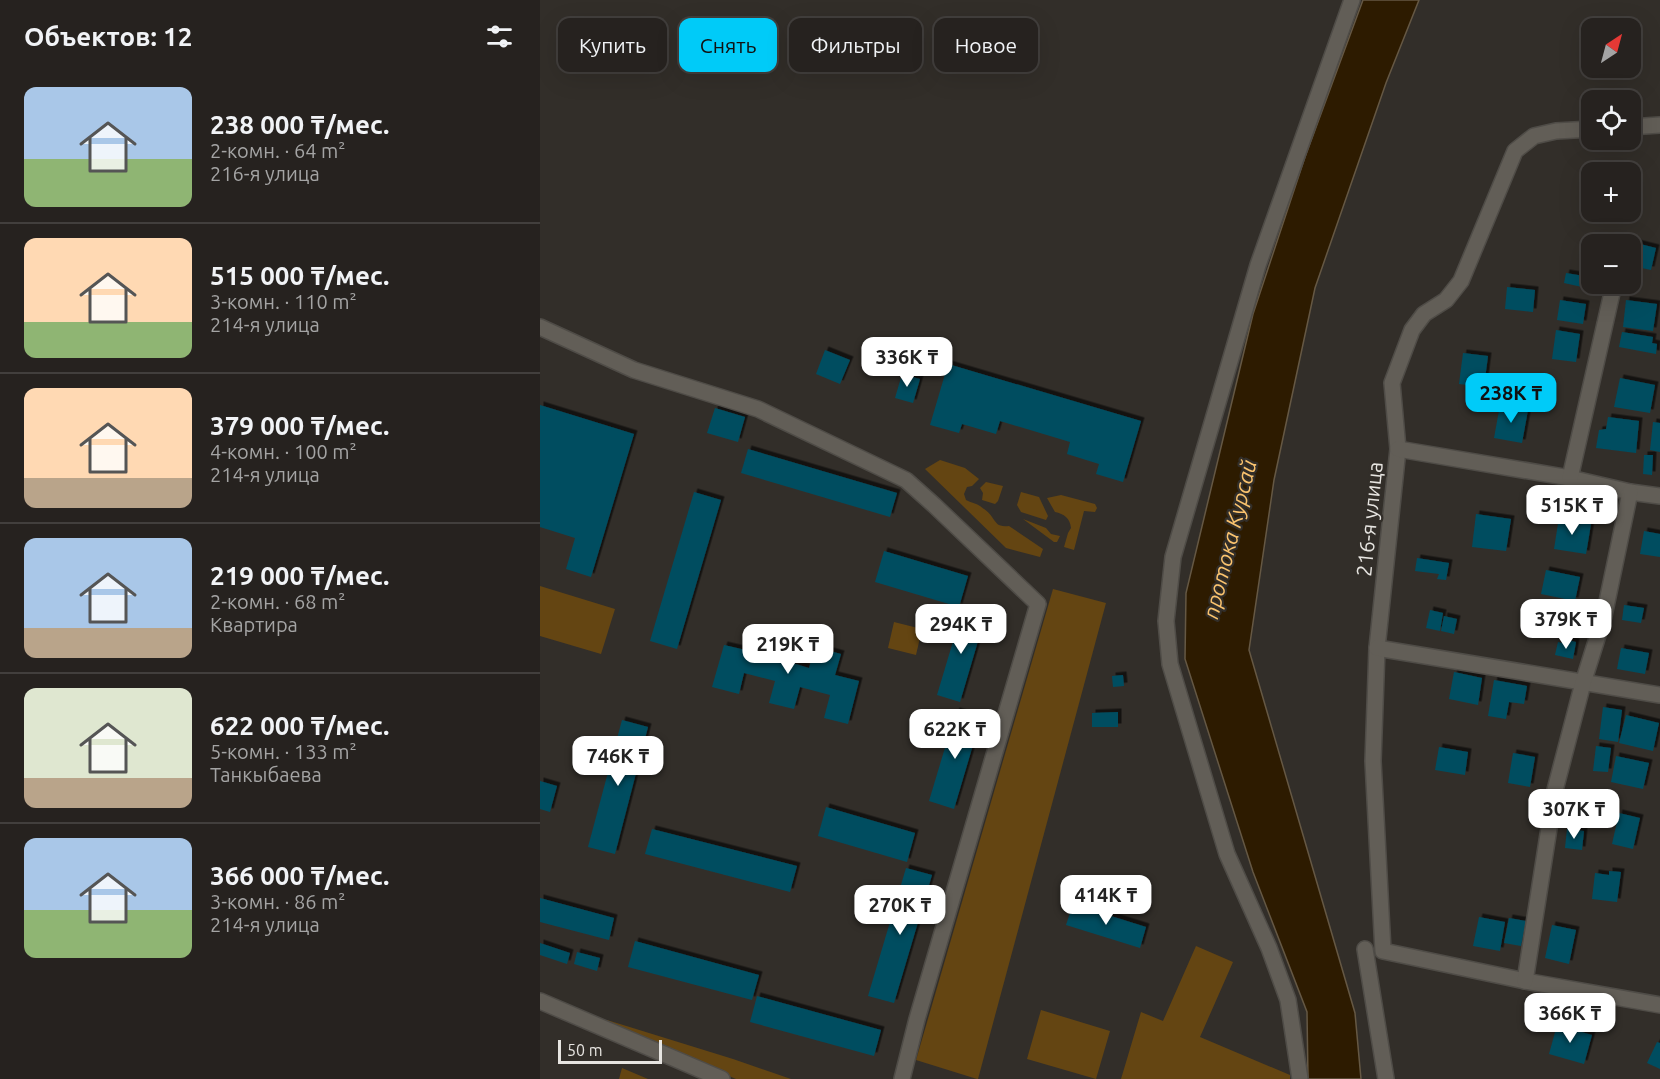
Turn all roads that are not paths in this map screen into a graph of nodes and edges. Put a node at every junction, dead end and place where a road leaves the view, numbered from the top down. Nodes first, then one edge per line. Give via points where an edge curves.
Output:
1 (1352, 0) edge
2 (1660, 125) edge
3 (1641, 126) edge
4 (1581, 130) edge
5 (1612, 294) edge
6 (540, 327) edge
7 (1398, 449) junction
8 (1570, 478) junction
9 (1630, 492) junction
10 (1660, 496) edge
11 (1377, 648) junction
12 (1583, 683) junction
13 (1660, 695) edge
14 (1365, 949) dead end
15 (1525, 981) junction
16 (540, 1001) edge
17 (1660, 1005) edge
18 (722, 1079) edge
19 (902, 1079) edge
20 (1300, 1079) edge
21 (1386, 1079) edge

1 - 20 street via 1258,265 1173,557 1166,621 1170,664 1227,854 1288,1000
2 - 3 street
4 - 7 street, 216-я улица via 1534,136 1515,151 1461,281 1412,330 1392,383
5 - 8 street
6 - 19 street via 634,370 758,409 906,480 1038,604
7 - 8 street
7 - 11 street, 216-я улица
8 - 9 street
9 - 10 street
9 - 12 street via 1604,616
11 - 12 street
11 - 15 street, 216-я улица via 1373,761 1383,951
12 - 13 street
12 - 15 street via 1556,790
14 - 21 street
15 - 17 street
16 - 18 street

